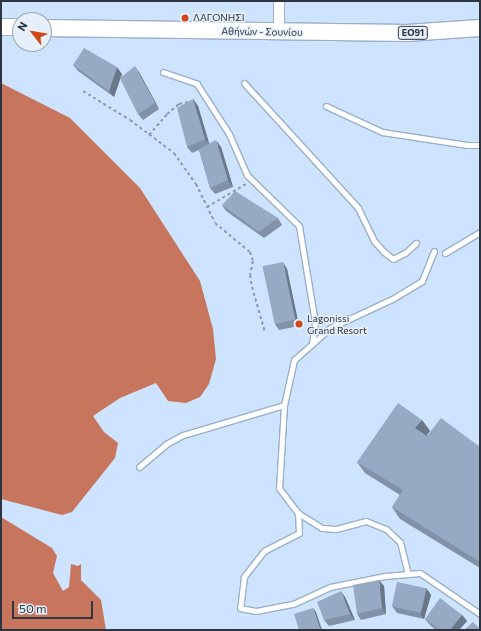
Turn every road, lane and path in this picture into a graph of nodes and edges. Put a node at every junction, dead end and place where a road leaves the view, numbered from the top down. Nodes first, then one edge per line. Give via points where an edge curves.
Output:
1 (279, 1) edge
2 (1, 27) edge
3 (12, 27) edge
4 (52, 28) edge
5 (480, 28) edge
6 (278, 33) junction
7 (163, 72) dead end
8 (244, 83) dead end
9 (83, 91) dead end
10 (207, 99) junction
11 (326, 106) dead end
12 (149, 135) junction
13 (480, 145) edge
14 (252, 180) junction
15 (207, 207) junction
16 (480, 232) edge
17 (416, 243) dead end
18 (434, 251) dead end
19 (445, 253) dead end
20 (265, 332) dead end
21 (312, 344) junction
22 (284, 405) junction
23 (140, 466) dead end
24 (298, 513) junction
25 (408, 574) junction
26 (480, 614) edge

1 - 6 street
2 - 3 main road
4 - 6 main road, Αθήνών - Σουνίου / ΕΟ91
5 - 6 main road, Αθήνών - Σουνίου / ΕΟ91 via 407,33
7 - 10 lane via 196,84
8 - 17 lane via 358,208 374,241 384,252 393,258 405,253
9 - 12 path
10 - 12 path via 202,102 179,104
10 - 14 lane via 229,134
11 - 13 lane via 382,132
12 - 15 path via 174,153 196,184
14 - 15 path
14 - 21 lane via 299,226 315,323
15 - 20 path via 220,229 250,252 253,261 250,274 252,287
16 - 19 lane
18 - 21 lane via 422,281 392,299 330,328
21 - 22 lane via 294,360
22 - 23 lane via 183,435 166,444
22 - 24 lane via 279,488
24 - 25 lane via 322,528 336,529 366,522 386,529 400,542
24 - 25 lane via 298,533 264,551 244,577 240,608 256,611 293,604 330,588
25 - 26 lane via 420,573

